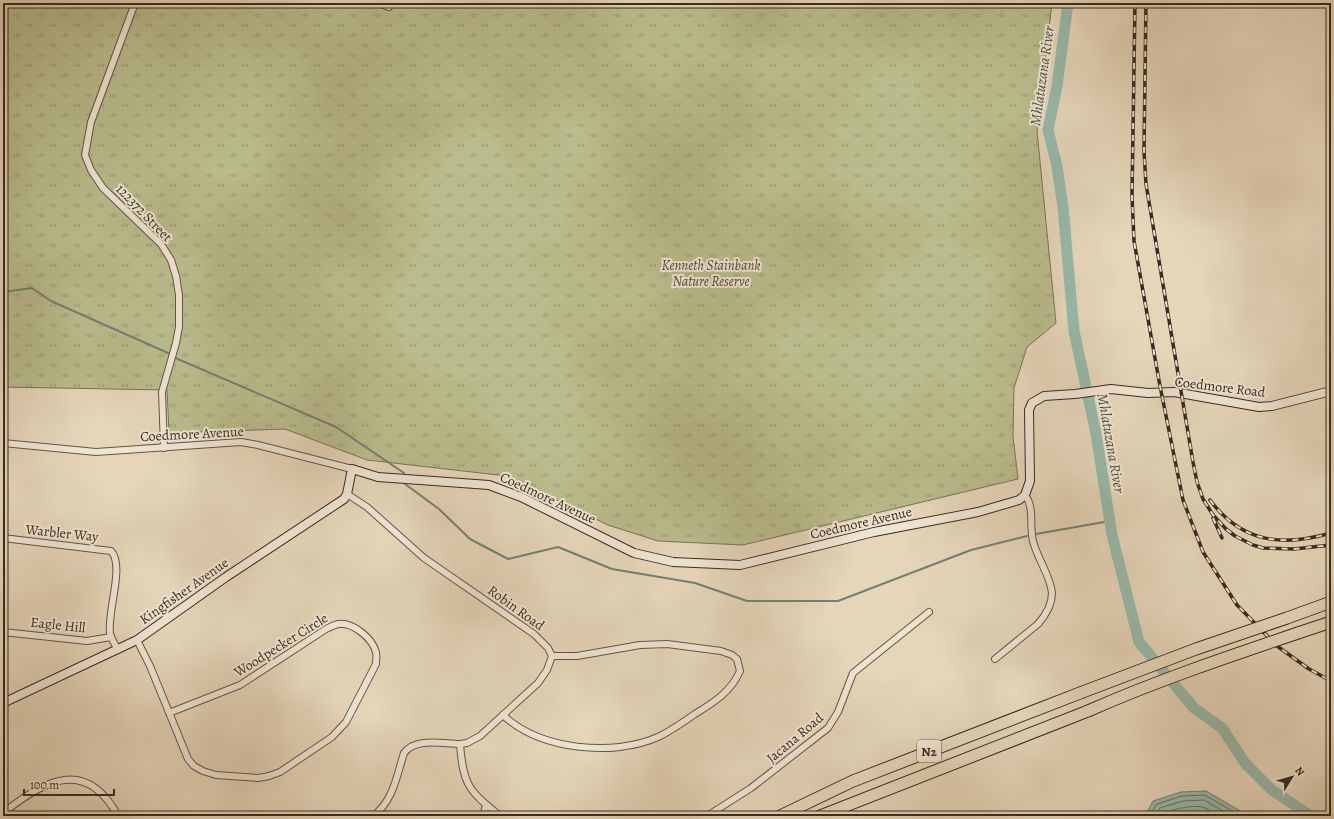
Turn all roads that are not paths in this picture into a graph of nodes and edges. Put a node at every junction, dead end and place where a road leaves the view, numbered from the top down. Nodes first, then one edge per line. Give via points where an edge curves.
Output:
1 (135, 3) edge
2 (379, 3) edge
3 (389, 7) dead end
4 (1331, 391) edge
5 (3, 443) edge
6 (164, 448) junction
7 (352, 469) junction
8 (347, 494) junction
9 (1025, 495) junction
10 (3, 538) edge
11 (1331, 602) edge
12 (930, 612) dead end
13 (1331, 622) edge
14 (3, 632) edge
15 (111, 637) junction
16 (137, 640) junction
17 (118, 650) junction
18 (552, 656) junction
19 (995, 659) dead end
20 (3, 703) edge
21 (169, 713) junction
22 (503, 715) junction
23 (460, 744) junction
24 (486, 805) junction
25 (3, 813) edge
26 (118, 816) edge
27 (373, 816) edge
28 (483, 816) edge
29 (500, 816) edge
30 (707, 816) edge
31 (780, 816) edge
32 (820, 816) edge

1 - 6 street, 122372 Street via 91,122 85,155 91,170 104,188 160,244 171,260 176,276 179,327 162,392
2 - 3 street
4 - 9 street, Coedmore Road via 1259,407 1174,392 1148,393 1115,389 1044,396 1032,403 1029,410 1030,480
5 - 6 street, Coedmore Avenue via 96,452
6 - 7 street, Coedmore Avenue via 241,442
7 - 8 street
7 - 9 street, Coedmore Avenue via 378,477 489,485 521,497 634,553 673,562 722,565 755,562 874,532 978,512 1008,504
8 - 16 street, Kingfisher Avenue via 344,499
8 - 18 street, Robin Road via 367,507 424,558 534,634
9 - 19 street via 1031,506 1032,538 1049,584 1051,600 1038,624
10 - 15 street, Warbler Way via 111,551 115,555 116,567
11 - 31 highway, N2, bridge via 1189,651 853,781
12 - 30 street, Jacana Road via 853,673 838,712 828,728 751,788
13 - 32 highway, N2, bridge via 1216,660 1128,693 1059,723
14 - 15 street, Eagle Hill via 87,641
15 - 17 street, Warbler Way
16 - 17 street, Kingfisher Avenue
16 - 21 street, Woodpecker Circle
17 - 20 street, Kingfisher Avenue
18 - 22 street via 543,678
18 - 22 street via 577,656 640,645 667,644 727,653 737,659 740,671 727,691 672,729 658,737 619,746 597,749 552,740 517,726
21 - 21 street, Woodpecker Circle via 180,743 194,766 216,775 258,778 269,776 280,772 341,730 376,664 377,654 365,635 347,624 337,624 240,685
22 - 23 street via 480,736
23 - 24 street via 465,780 474,794
23 - 27 street via 419,743 408,748 404,753 391,795
24 - 28 street
24 - 29 street
25 - 26 street via 43,785 72,780 83,781 98,789

